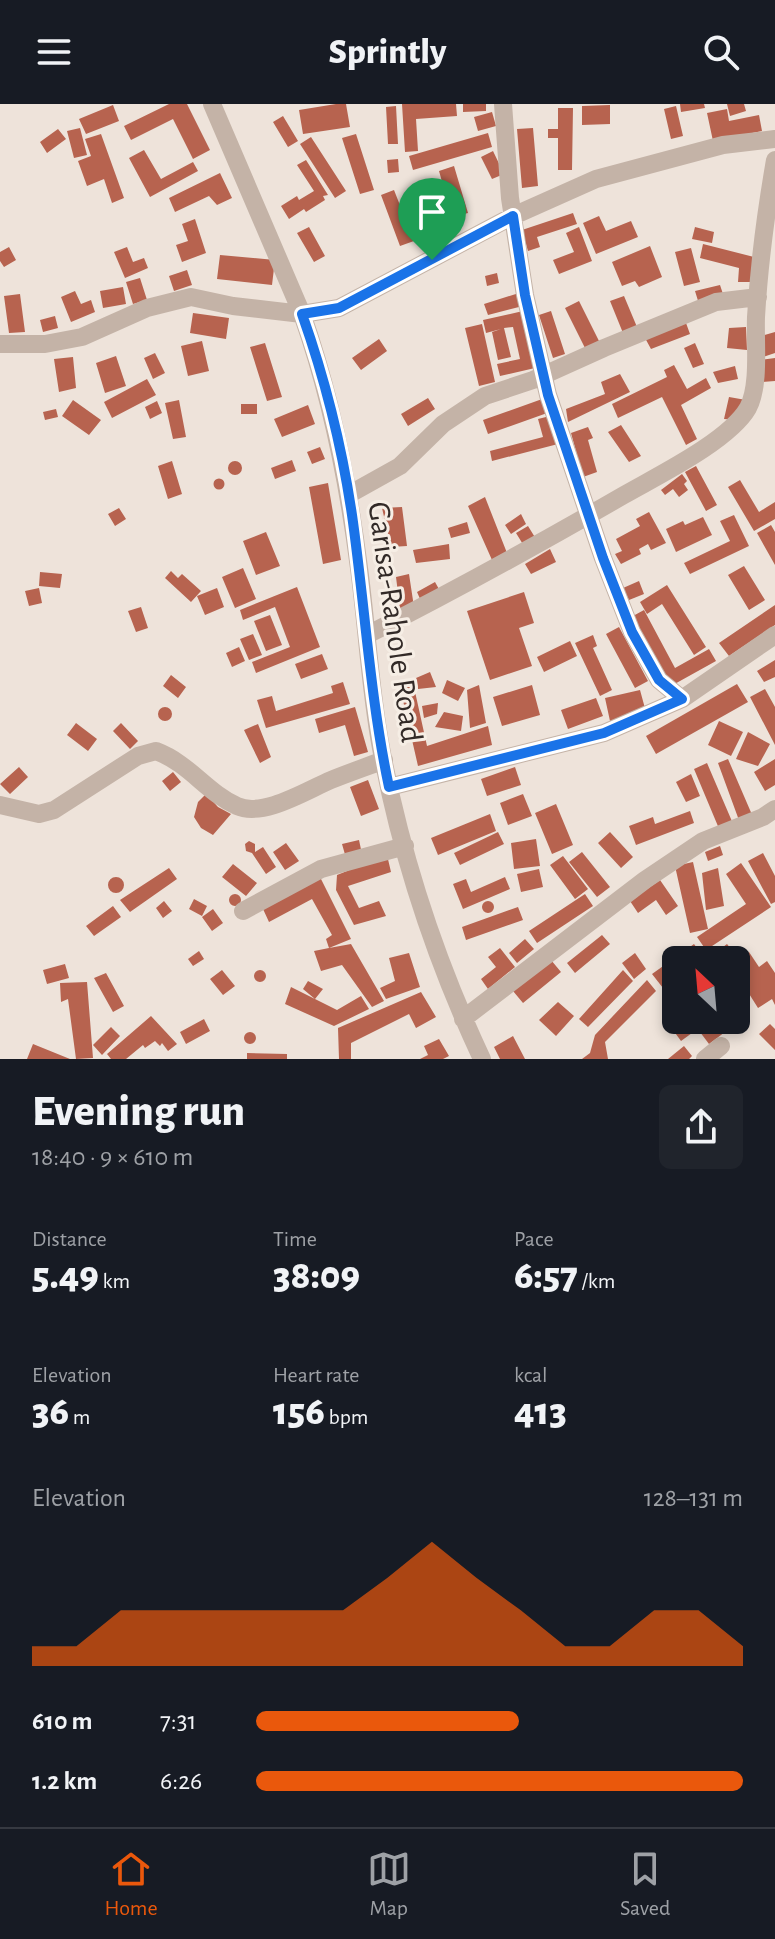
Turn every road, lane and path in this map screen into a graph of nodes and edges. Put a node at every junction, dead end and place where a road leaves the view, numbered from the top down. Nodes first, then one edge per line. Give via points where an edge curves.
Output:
1 (212, 104) edge
2 (503, 104) edge
3 (775, 139) edge
4 (775, 160) edge
5 (513, 216) junction
6 (758, 297) junction
7 (302, 314) junction
8 (0, 344) edge
9 (544, 375) junction
10 (348, 495) junction
11 (589, 515) junction
12 (367, 635) junction
13 (775, 635) edge
14 (682, 699) junction
15 (384, 760) junction
16 (389, 787) junction
17 (0, 805) edge
18 (775, 809) edge
19 (405, 846) junction
20 (243, 911) dead end
21 (463, 1019) junction
22 (721, 1046) dead end
23 (482, 1059) edge
24 (705, 1059) edge

1 - 7 street, Garisa-Rahole Road
2 - 5 street
3 - 5 street via 723,145 596,179
4 - 6 street
5 - 7 street via 339,308
5 - 9 street
6 - 9 street via 716,302
6 - 11 street via 755,375 748,407 716,439
7 - 8 street via 191,297 147,308 82,337
7 - 10 street, Garisa-Rahole Road via 324,384
9 - 10 street via 485,396 443,424 400,466
9 - 11 street
10 - 12 street, Garisa-Rahole Road
11 - 12 street
11 - 14 street via 632,632 659,680
12 - 15 street, Garisa-Rahole Road
13 - 14 street
14 - 16 street via 604,733
15 - 16 street, Garisa-Rahole Road
15 - 17 street via 287,801 240,808 185,765 156,751 138,756 54,810 39,814
16 - 19 street, Garisa-Rahole Road
18 - 21 street via 703,841 645,880
19 - 20 street via 321,869
19 - 21 street, Garisa-Rahole Road via 432,940
21 - 23 street, Garisa-Rahole Road
22 - 24 street

